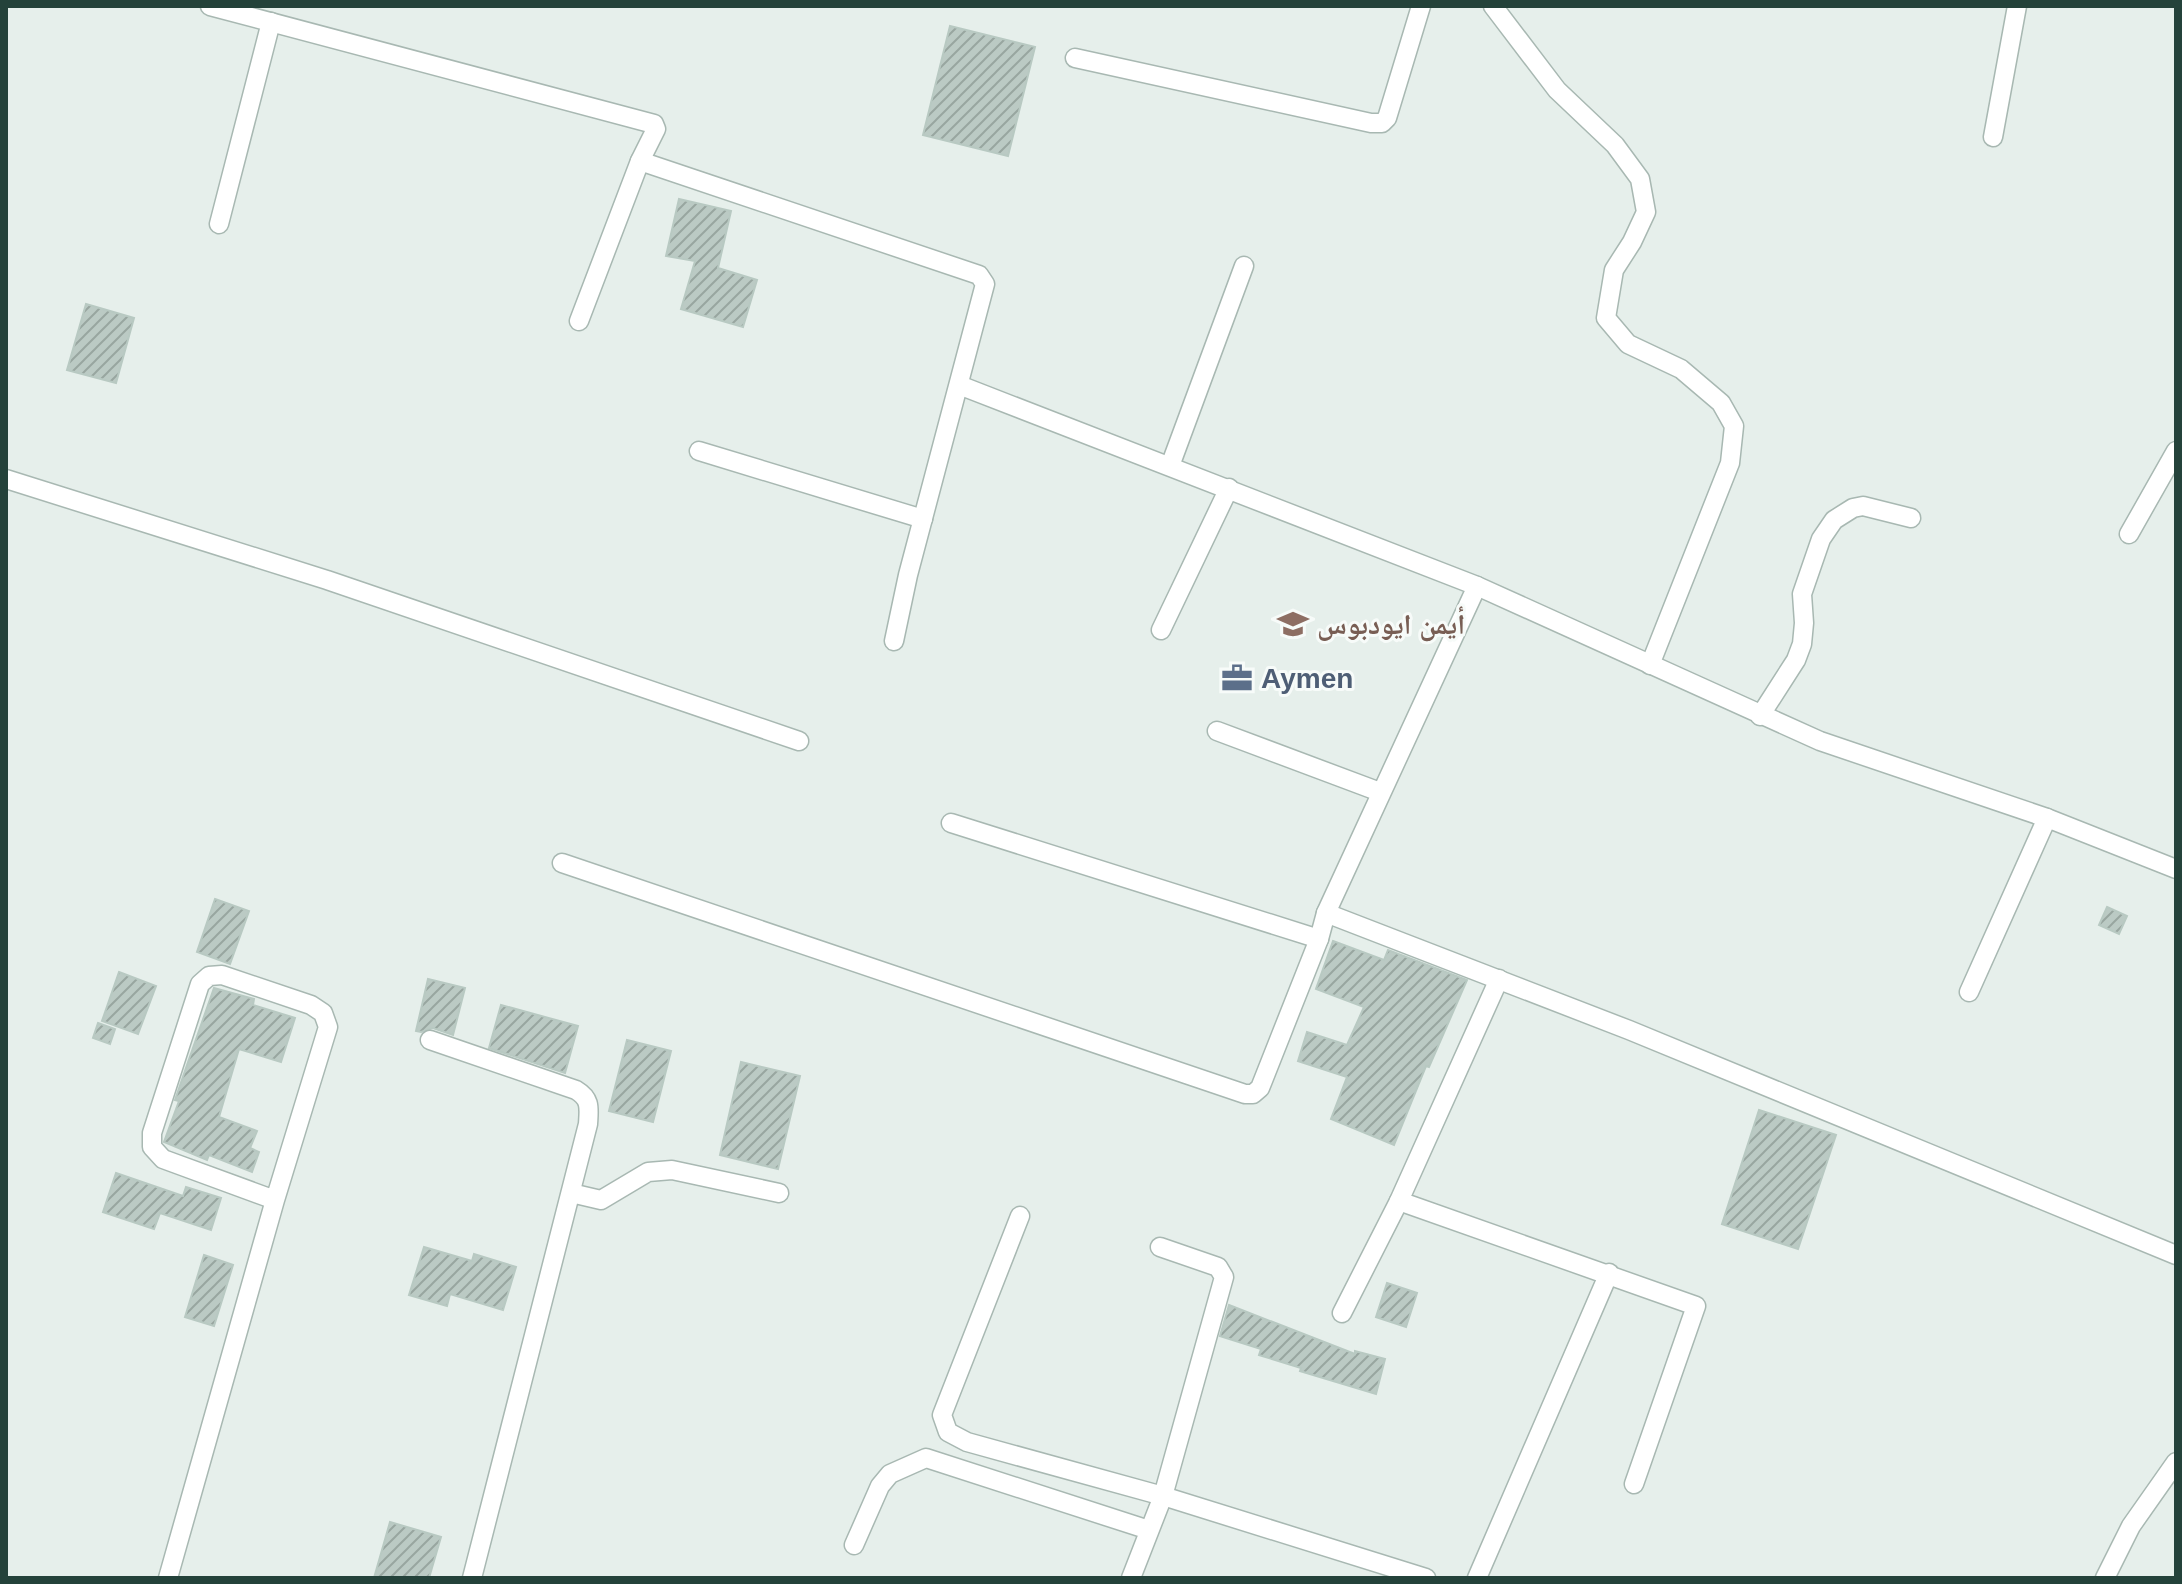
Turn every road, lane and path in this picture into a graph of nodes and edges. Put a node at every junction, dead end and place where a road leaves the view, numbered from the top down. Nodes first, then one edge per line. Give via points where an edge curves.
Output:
1 (210, 6) edge
2 (1421, 6) edge
3 (1493, 6) edge
4 (2017, 6) edge
5 (271, 22) junction
6 (1075, 58) dead end
7 (1993, 137) dead end
8 (640, 161) junction
9 (219, 224) dead end
10 (1244, 266) dead end
11 (579, 321) dead end
12 (959, 385) junction
13 (699, 451) dead end
14 (2176, 451) edge
15 (1170, 466) junction
16 (6, 479) edge
17 (1229, 488) junction
18 (1911, 518) dead end
19 (923, 519) junction
20 (2129, 534) dead end
21 (1477, 586) junction
22 (1161, 630) dead end
23 (894, 641) dead end
24 (1650, 665) junction
25 (1760, 716) junction
26 (1217, 731) dead end
27 (799, 741) dead end
28 (1380, 792) junction
29 (2047, 818) junction
30 (951, 823) dead end
31 (562, 863) dead end
32 (2176, 869) edge
33 (1326, 913) junction
34 (1319, 939) junction
35 (1499, 979) junction
36 (1969, 992) dead end
37 (430, 1040) dead end
38 (571, 1193) junction
39 (779, 1193) dead end
40 (275, 1200) junction
41 (1399, 1201) junction
42 (1020, 1216) dead end
43 (1160, 1247) dead end
44 (2176, 1255) edge
45 (1609, 1273) junction
46 (1342, 1313) dead end
47 (2176, 1462) edge
48 (1634, 1484) dead end
49 (1163, 1496) junction
50 (1149, 1530) junction
51 (854, 1545) dead end
52 (1397, 1574) edge
53 (168, 1578) edge
54 (472, 1578) edge
55 (1131, 1578) edge
56 (1426, 1578) edge
57 (1477, 1578) edge
58 (2105, 1578) edge

1 - 5 street
2 - 6 street via 1382,123
3 - 24 street via 1557,90 1615,145 1640,179 1646,212 1614,270 1606,318 1628,344 1681,369 1721,403 1734,426 1730,463
4 - 7 street
5 - 8 street via 650,121 656,129
5 - 9 street
8 - 11 street
8 - 12 street via 979,275 985,284
10 - 15 street
12 - 15 street
12 - 19 street
13 - 19 street
14 - 20 street
15 - 17 street
16 - 27 street via 327,580
17 - 21 street
17 - 22 street
18 - 25 street via 1863,506 1834,520 1821,539 1802,594 1804,623 1796,660
19 - 23 street
21 - 24 street
21 - 28 street
24 - 25 street
25 - 29 street
26 - 28 street
28 - 33 street
29 - 32 street
29 - 36 street
30 - 34 street
31 - 34 street via 1245,1094 1260,1088
33 - 34 street
33 - 35 street
35 - 41 street
35 - 44 street
37 - 38 street via 586,1096 588,1124
38 - 39 street via 601,1200 648,1172 672,1170
38 - 54 street
40 - 40 street via 163,1159 152,1147 200,984 209,976 222,975 311,1005 323,1013 328,1027
40 - 53 street
41 - 45 street
41 - 46 street
42 - 49 street via 942,1415 948,1432 967,1442
43 - 49 street via 1218,1267 1224,1277
45 - 48 street via 1696,1306
45 - 57 street
47 - 58 street via 2131,1526
49 - 50 street
49 - 52 street
50 - 51 street via 926,1458 890,1474 880,1486
50 - 55 street
52 - 56 street

